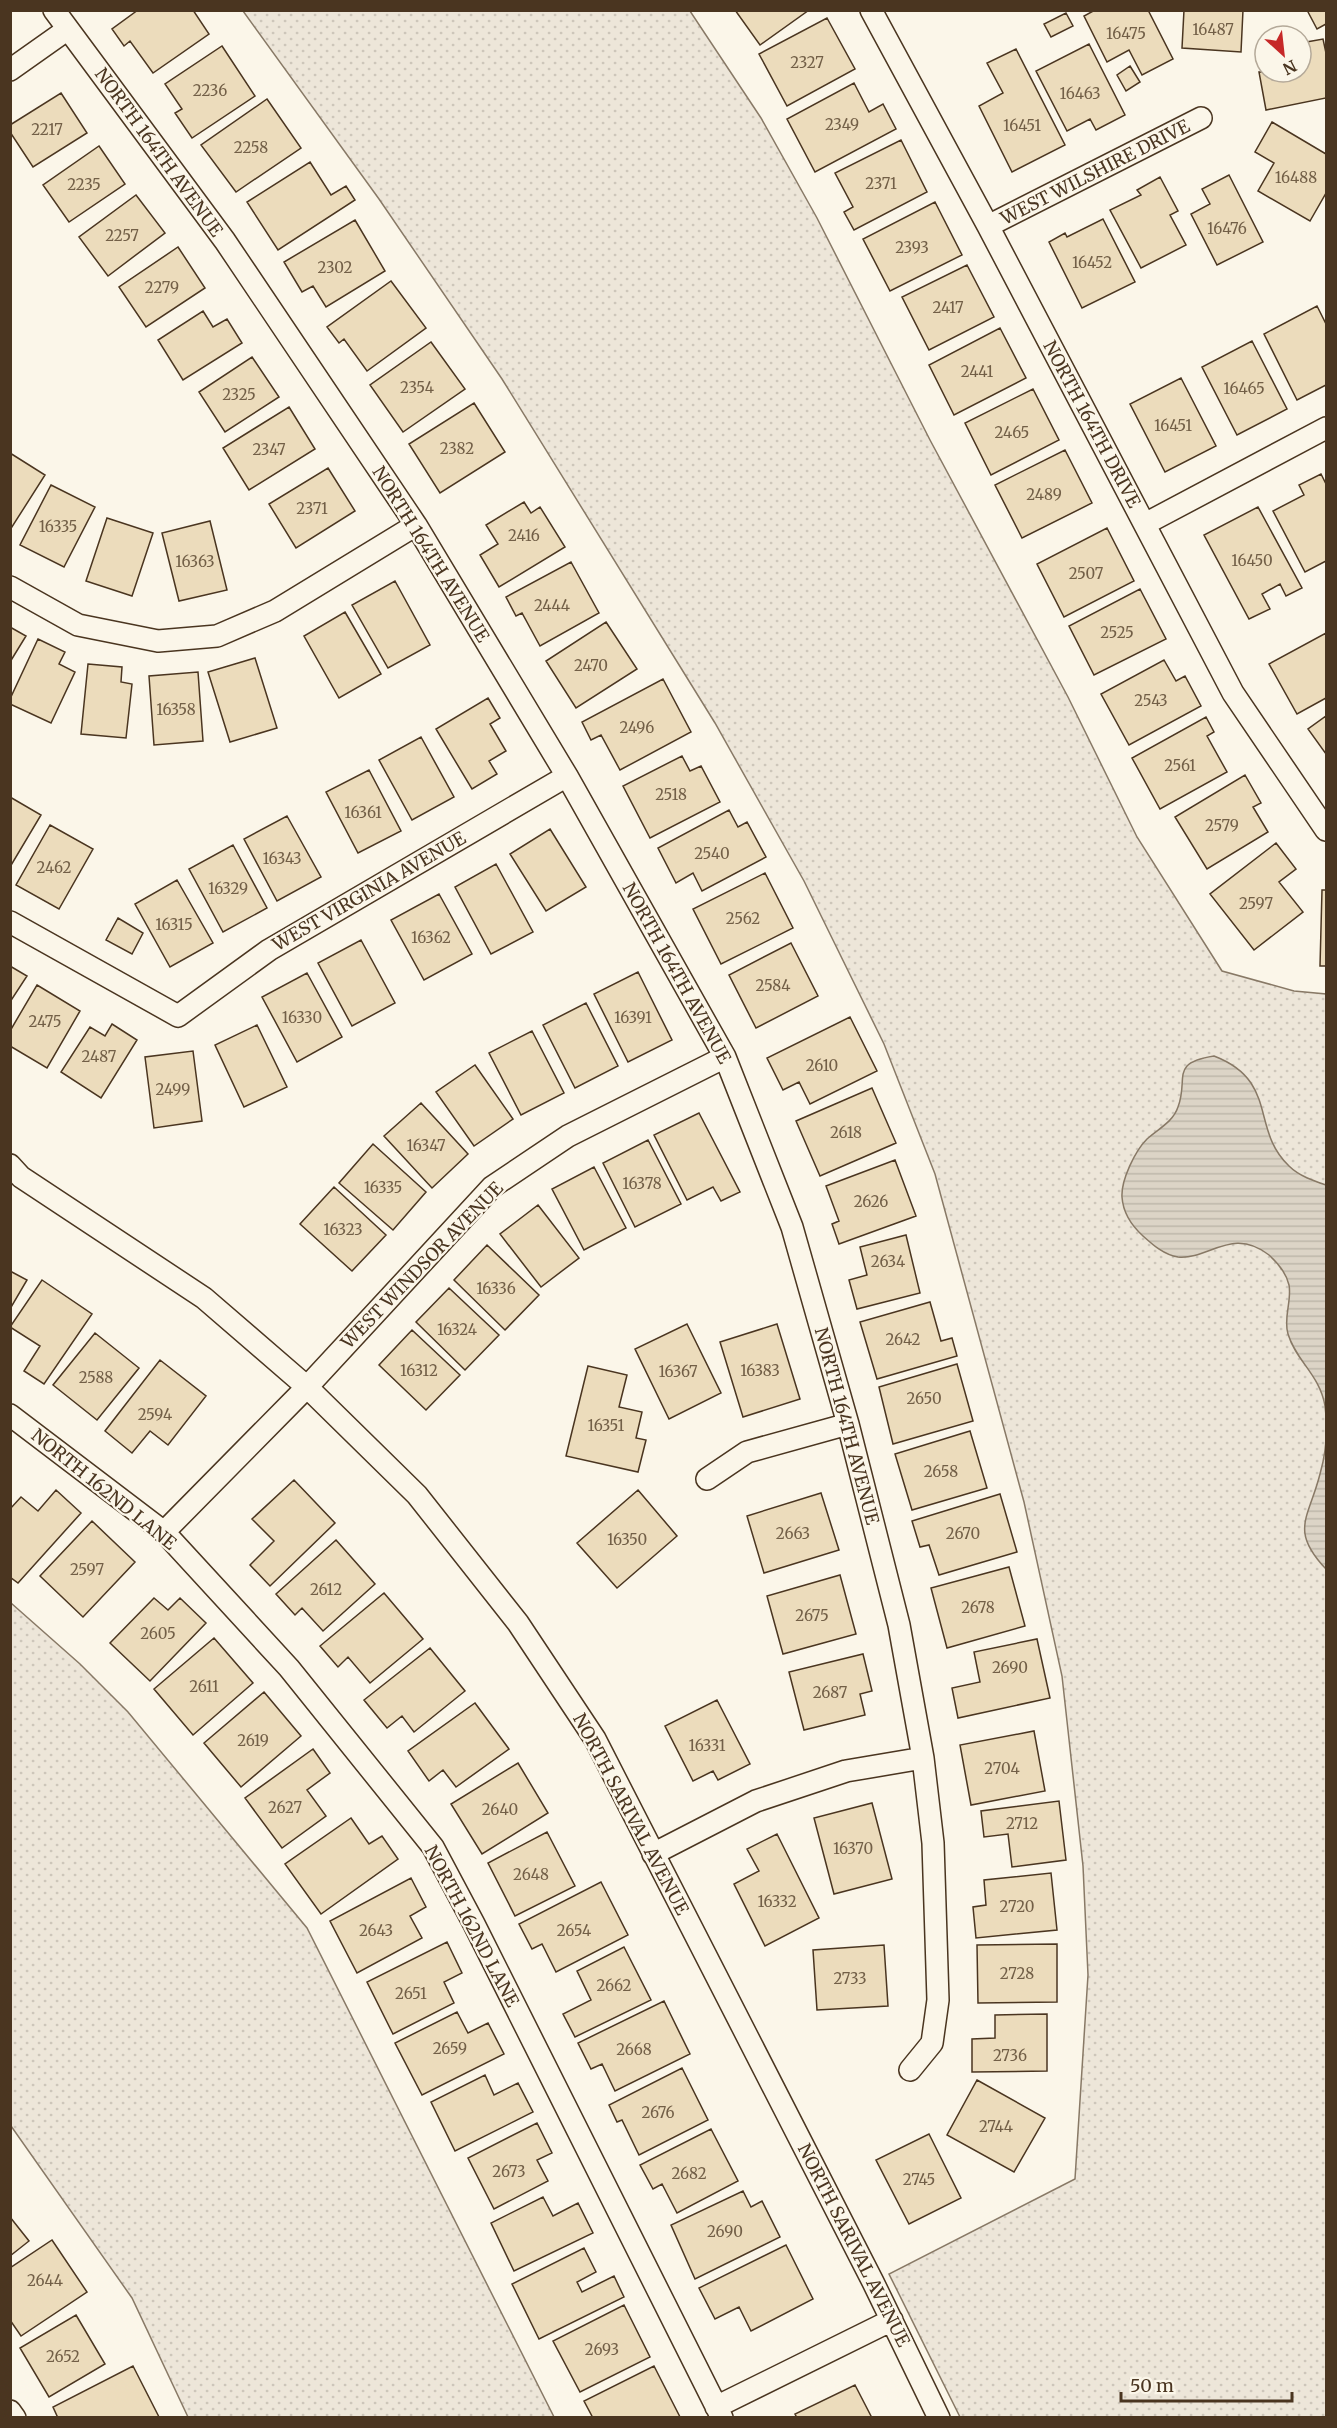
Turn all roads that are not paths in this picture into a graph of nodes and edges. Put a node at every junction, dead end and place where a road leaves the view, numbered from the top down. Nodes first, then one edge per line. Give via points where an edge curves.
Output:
1 (54, 10) edge
2 (871, 10) edge
3 (68, 29) junction
4 (10, 70) edge
5 (1201, 117) dead end
6 (988, 226) junction
7 (1326, 428) edge
8 (1145, 524) junction
9 (416, 525) junction
10 (10, 587) edge
11 (567, 776) junction
12 (1326, 830) edge
13 (10, 922) edge
14 (725, 1057) junction
15 (14, 1173) edge
16 (307, 1387) junction
17 (10, 1414) edge
18 (848, 1424) junction
19 (707, 1479) dead end
20 (164, 1532) junction
21 (922, 1758) junction
22 (654, 1854) junction
23 (910, 2070) dead end
24 (892, 2320) junction
25 (10, 2411) edge
26 (719, 2412) edge
27 (15, 2418) edge
28 (939, 2418) edge

1 - 3 street, NORTH 164TH AVENUE
2 - 6 street, NORTH 164TH DRIVE
3 - 4 street
3 - 9 street, NORTH 164TH AVENUE via 225,241
5 - 6 street, WEST WILSHIRE DRIVE
6 - 8 street, NORTH 164TH DRIVE
7 - 8 street
8 - 12 street, NORTH 164TH DRIVE via 1233,693
9 - 10 street via 275,611 218,636 158,641 78,625
9 - 11 street, NORTH 164TH AVENUE
11 - 13 street, WEST VIRGINIA AVENUE via 269,950 178,1016
11 - 14 street, NORTH 164TH AVENUE
14 - 16 street, WEST WINDSOR AVENUE via 568,1136 492,1187
14 - 18 street, NORTH 164TH AVENUE via 792,1227
15 - 16 street, NORTH SARIVAL AVENUE via 204,1298
16 - 20 street, WEST WINDSOR AVENUE
16 - 22 street, NORTH SARIVAL AVENUE via 417,1496 518,1623 595,1739
17 - 20 street, NORTH 162ND LANE
18 - 19 street via 747,1452
18 - 21 street, NORTH 164TH AVENUE via 899,1625
20 - 26 street, NORTH 162ND LANE via 289,1668 433,1847
21 - 22 street via 846,1771 756,1801
21 - 23 street, NORTH 164TH AVENUE via 933,1843 938,2000 932,2043
22 - 24 street, NORTH SARIVAL AVENUE
24 - 26 street
24 - 28 street, NORTH SARIVAL AVENUE
25 - 27 street

